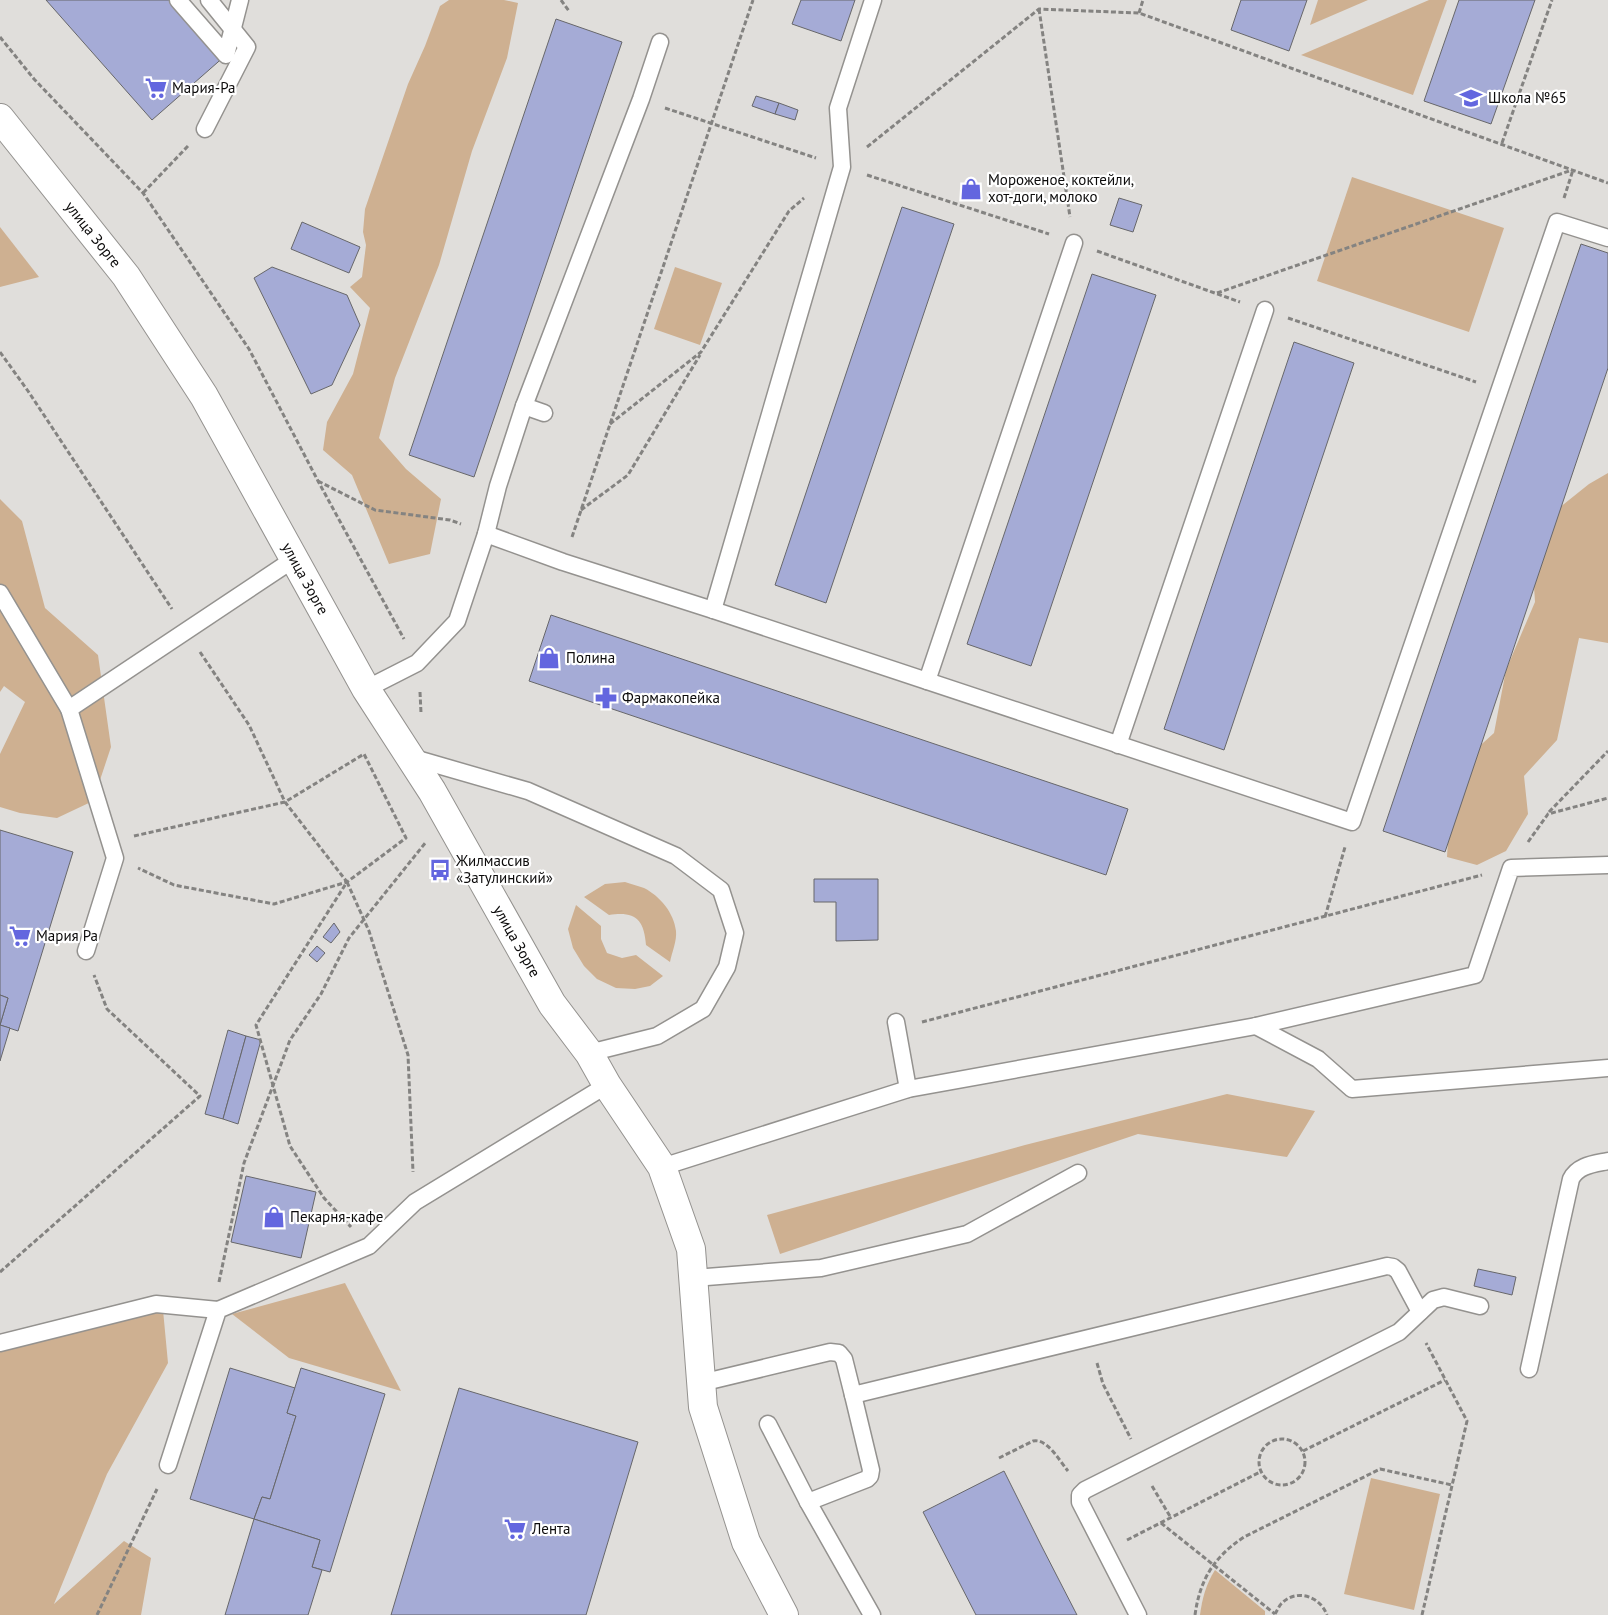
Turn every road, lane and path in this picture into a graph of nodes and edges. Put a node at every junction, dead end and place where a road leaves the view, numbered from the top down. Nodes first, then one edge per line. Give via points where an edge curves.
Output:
1 (178, 0) edge
2 (209, 0) edge
3 (240, 0) edge
4 (561, 0) edge
5 (753, 0) edge
6 (873, 0) edge
7 (1143, 0) edge
8 (1552, 0) edge
9 (1039, 9) dead end
10 (569, 11) dead end
11 (233, 29) junction
12 (0, 37) edge
13 (660, 42) dead end
14 (641, 99) junction
15 (0, 118) edge
16 (713, 124) junction
17 (205, 129) joint
18 (1502, 144) junction
19 (842, 167) junction
20 (1573, 170) junction
21 (1608, 183) edge
22 (143, 193) junction
23 (1608, 238) edge
24 (1074, 243) junction
25 (1217, 293) junction
26 (1265, 310) junction
27 (0, 352) edge
28 (701, 352) dead end
29 (1500, 391) junction
30 (524, 406) junction
31 (544, 413) dead end
32 (318, 481) junction
33 (580, 511) junction
34 (486, 534) junction
35 (294, 559) junction
36 (563, 562) junction
37 (0, 593) edge
38 (714, 610) junction
39 (187, 632) junction
40 (417, 663) junction
41 (926, 681) junction
42 (366, 689) junction
43 (69, 709) junction
44 (422, 719) dead end
45 (1118, 744) junction
46 (1608, 752) edge
47 (410, 757) junction
48 (1608, 798) edge
49 (285, 802) junction
50 (1548, 814) junction
51 (1352, 822) junction
52 (431, 836) dead end
53 (109, 842) junction
54 (115, 858) junction
55 (1608, 865) edge
56 (1511, 868) junction
57 (347, 882) junction
58 (1325, 917) junction
59 (364, 921) junction
60 (86, 951) joint
61 (896, 1026) joint
62 (1256, 1026) junction
63 (589, 1053) junction
64 (1608, 1068) edge
65 (273, 1084) junction
66 (607, 1085) junction
67 (908, 1089) junction
68 (1608, 1161) edge
69 (662, 1167) junction
70 (1078, 1173) dead end
71 (415, 1202) junction
72 (369, 1246) junction
73 (0, 1272) edge
74 (694, 1278) junction
75 (1480, 1306) dead end
76 (218, 1310) junction
77 (1417, 1316) junction
78 (1091, 1338) junction
79 (0, 1343) edge
80 (1529, 1369) dead end
81 (1445, 1380) junction
82 (701, 1383) junction
83 (853, 1395) junction
84 (768, 1424) dead end
85 (1303, 1451) junction
86 (999, 1458) dead end
87 (1140, 1462) junction
88 (168, 1465) joint
89 (1260, 1472) junction
90 (1452, 1485) junction
91 (1084, 1490) junction
92 (808, 1502) junction
93 (1171, 1518) junction
94 (1161, 1523) junction
95 (1105, 1550) junction
96 (1213, 1565) junction
97 (1275, 1614) edge
98 (97, 1615) edge
99 (784, 1615) edge
100 (872, 1615) edge
101 (1138, 1615) edge
102 (1196, 1615) edge
103 (1327, 1615) edge
104 (1422, 1615) edge

1 - 11 lane via 226,55
2 - 11 lane
3 - 11 lane
4 - 10 path
5 - 16 path
6 - 19 lane via 838,108
7 - 18 path via 1139,12
8 - 18 path
9 - 24 path
11 - 17 lane via 247,46
12 - 22 path via 34,79
13 - 14 lane
14 - 16 path
14 - 30 lane
15 - 35 street, улица Зорге via 126,276 204,396
16 - 19 path
16 - 33 path
17 - 22 path
18 - 20 path
19 - 24 path
19 - 38 lane
20 - 21 path
20 - 25 path
22 - 32 path via 249,349
23 - 29 lane via 1557,222
24 - 25 path
24 - 41 lane
25 - 26 path
26 - 29 path
26 - 45 lane
27 - 39 path
28 - 33 path via 628,475
29 - 51 lane
30 - 31 lane
30 - 34 lane
32 - 34 path via 375,510 450,520
32 - 40 path
33 - 36 path
34 - 36 lane
34 - 40 lane via 457,621
35 - 39 lane
35 - 42 street, улица Зорге
36 - 38 lane
37 - 43 lane
38 - 41 lane
39 - 43 lane
39 - 49 path via 249,726
40 - 42 lane
40 - 44 path
41 - 45 lane
42 - 47 street, улица Зорге
43 - 53 lane
45 - 51 lane
46 - 50 path
47 - 63 street, улица Зорге via 552,1004
47 - 63 lane via 528,791 676,856 721,890 734,933 727,967 704,1009 658,1036
48 - 50 path
49 - 53 path
49 - 57 path
49 - 57 path via 364,754 406,838
50 - 56 path
51 - 58 path
52 - 59 path
53 - 54 lane
54 - 57 path via 174,885 274,904
54 - 60 lane
55 - 56 lane
56 - 58 path
56 - 62 lane via 1475,975
57 - 59 path
57 - 65 path via 256,1025
58 - 61 path
59 - 65 path via 349,938 321,994 290,1040
59 - 71 path via 408,1054
60 - 73 path via 107,1009 200,1096
61 - 67 lane
62 - 64 lane via 1318,1059 1352,1089
62 - 67 lane
63 - 66 street, улица Зорге
65 - 72 path via 290,1146 324,1198
65 - 76 path via 244,1164 219,1280
66 - 69 street, улица Зорге
66 - 71 lane
67 - 69 lane
68 - 80 lane via 1581,1168 1571,1179
69 - 74 street, улица Зорге via 692,1249
70 - 74 lane via 967,1234 821,1268
71 - 72 lane
72 - 76 lane
74 - 82 street, улица Зорге
75 - 77 lane via 1444,1297 1433,1300
76 - 79 lane via 156,1304
76 - 88 lane
77 - 78 lane via 1398,1271 1387,1266
77 - 81 path
77 - 87 lane via 1399,1332
78 - 83 lane
78 - 87 path via 1103,1384
81 - 85 path
81 - 90 path via 1467,1421
82 - 83 lane via 830,1352 839,1353 844,1359
82 - 99 street, улица Зорге via 703,1407 746,1542
83 - 92 lane via 870,1476
84 - 92 lane
85 - 89 path via 1287,1438 1276,1439 1260,1452
85 - 89 path via 1303,1472 1287,1485 1277,1485
86 - 91 path via 1039,1440
87 - 91 lane
87 - 93 path
88 - 98 path
89 - 93 path
90 - 96 path via 1387,1470 1374,1472 1244,1536
90 - 104 path
91 - 95 lane via 1080,1502
92 - 100 lane
93 - 94 path
94 - 95 path
94 - 96 path
95 - 101 lane
96 - 97 path
96 - 102 path via 1199,1592
97 - 103 path via 1281,1604 1292,1597 1304,1595 1316,1599

